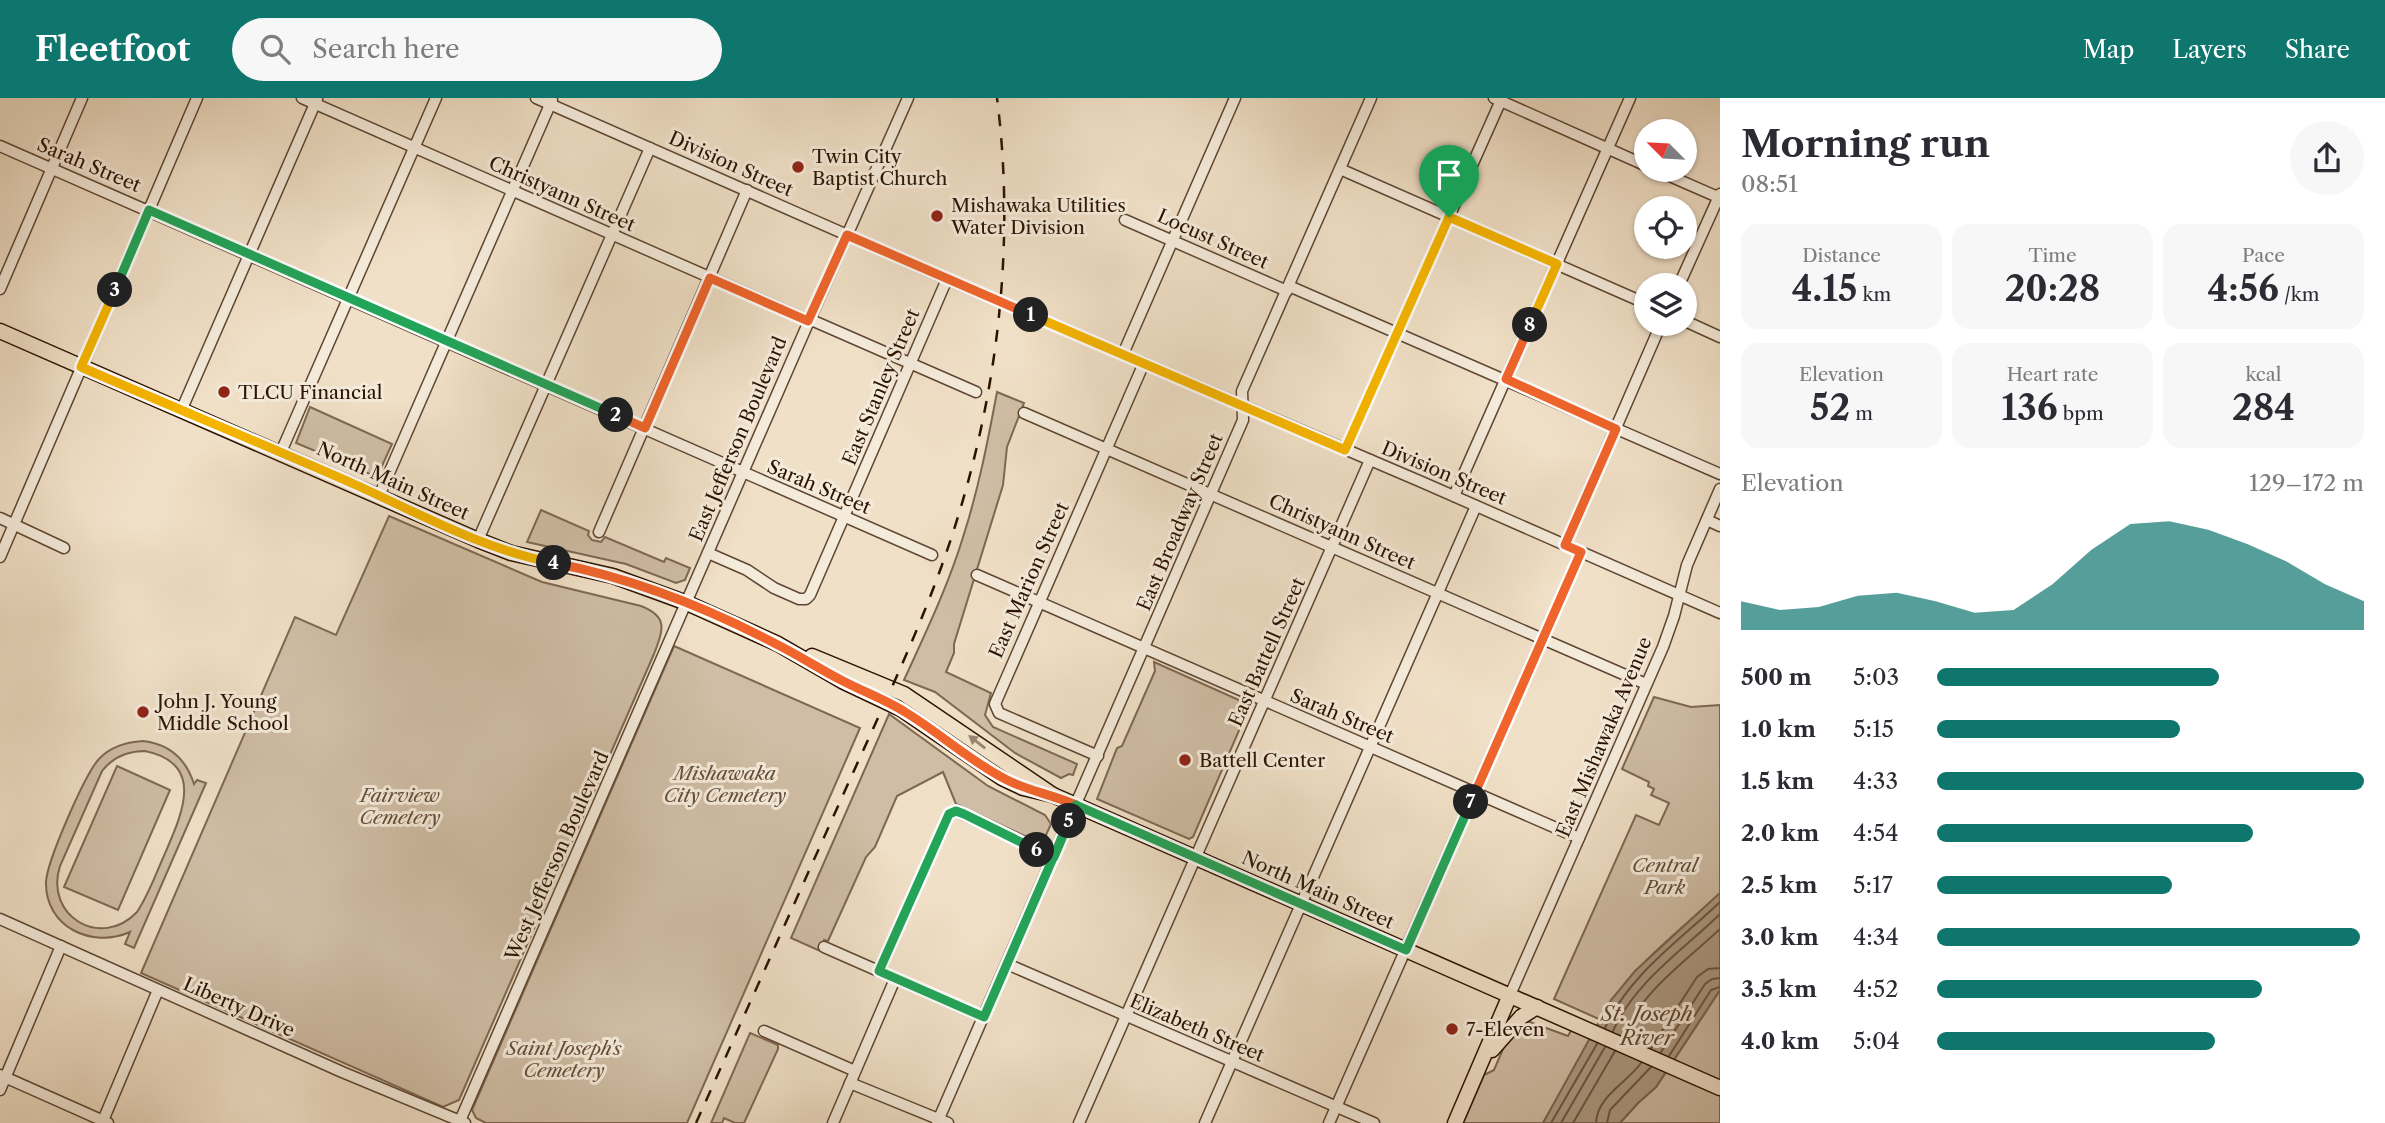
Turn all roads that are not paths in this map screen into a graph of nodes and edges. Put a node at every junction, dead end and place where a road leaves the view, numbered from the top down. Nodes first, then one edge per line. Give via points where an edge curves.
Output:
1 (82, 98) edge
2 (197, 98) edge
3 (302, 98) edge
4 (436, 98) edge
5 (536, 98) edge
6 (908, 98) edge
7 (1235, 98) edge
8 (1371, 98) edge
9 (1630, 98) edge
10 (1499, 99) edge
11 (316, 101) edge
12 (552, 101) edge
13 (0, 145) edge
14 (415, 148) junction
15 (650, 148) junction
16 (1608, 149) junction
17 (1634, 160) edge
18 (52, 168) junction
19 (1340, 169) junction
20 (1684, 182) edge
21 (747, 190) junction
22 (512, 191) junction
23 (1720, 197) edge
24 (149, 210) junction
25 (1449, 217) junction
26 (1125, 220) dead end
27 (611, 234) junction
28 (847, 235) junction
29 (1172, 240) junction
30 (250, 254) junction
31 (1557, 264) junction
32 (1685, 273) edge
33 (710, 278) junction
34 (947, 279) junction
35 (1288, 288) junction
36 (0, 289) edge
37 (349, 298) junction
38 (1634, 298) edge
39 (809, 320) junction
40 (1697, 326) edge
41 (0, 331) edge
42 (1398, 332) junction
43 (1656, 336) edge
44 (1720, 337) edge
45 (447, 341) junction
46 (1123, 354) junction
47 (911, 363) junction
48 (1144, 363) junction
49 (81, 367) junction
50 (1506, 379) junction
51 (546, 385) junction
52 (976, 392) dead end
53 (1243, 406) junction
54 (181, 411) junction
55 (1024, 413) dead end
56 (645, 428) junction
57 (1616, 429) junction
58 (1106, 449) junction
59 (1345, 450) junction
60 (281, 452) junction
61 (1370, 460) junction
62 (743, 472) junction
63 (1720, 474) edge
64 (1720, 489) edge
65 (1211, 494) junction
66 (379, 496) junction
67 (1454, 496) junction
68 (1476, 506) junction
69 (844, 517) junction
70 (0, 519) edge
71 (1707, 520) junction
72 (14, 525) junction
73 (1720, 526) edge
74 (599, 532) dead end
75 (478, 540) junction
76 (1565, 545) junction
77 (1333, 547) junction
78 (64, 548) dead end
79 (1581, 552) junction
80 (708, 553) junction
81 (932, 555) dead end
82 (0, 557) edge
83 (977, 575) dead end
84 (1438, 593) junction
85 (1680, 595) junction
86 (687, 603) junction
87 (1039, 603) junction
88 (1720, 613) edge
89 (1543, 639) junction
90 (1144, 649) junction
91 (1646, 684) junction
92 (1264, 701) junction
93 (1370, 747) junction
94 (1098, 756) junction
95 (1475, 793) junction
96 (1076, 805) junction
97 (1579, 838) junction
98 (1054, 857) junction
99 (1195, 857) junction
100 (1301, 904) junction
101 (0, 919) edge
102 (61, 946) junction
103 (824, 947) dead end
104 (1406, 950) junction
105 (1007, 964) junction
106 (879, 971) junction
107 (895, 979) junction
108 (158, 990) junction
109 (1510, 995) junction
110 (1538, 1007) junction
111 (1125, 1015) junction
112 (984, 1017) junction
113 (764, 1031) dead end
114 (1231, 1061) junction
115 (1482, 1062) junction
116 (855, 1071) junction
117 (3, 1076) edge
118 (850, 1083) junction
119 (1720, 1088) edge
120 (0, 1090) edge
121 (1337, 1106) junction
122 (105, 1122) edge
123 (462, 1122) edge
124 (941, 1122) edge
125 (833, 1123) edge
126 (1079, 1123) edge
127 (1205, 1123) edge
128 (1329, 1123) edge
129 (1374, 1123) edge
130 (1455, 1123) edge

1 - 18 street
2 - 24 street
3 - 11 street, Christyann Street
4 - 14 street
5 - 12 street, Division Street
6 - 28 street, East Jefferson Boulevard
7 - 29 street
8 - 19 street, East Broadway Street
9 - 16 street
10 - 16 street
10 - 25 street
11 - 14 street, Christyann Street
11 - 30 street
12 - 15 street, Division Street
12 - 22 street
13 - 18 street, Sarah Street
14 - 22 street, Christyann Street
14 - 37 street
15 - 21 street, Division Street
15 - 27 street
16 - 17 street
16 - 31 street
18 - 24 street, Sarah Street
18 - 36 street
19 - 25 street
19 - 35 street, East Broadway Street
20 - 23 street
21 - 28 street, Division Street
21 - 33 street
22 - 27 street, Christyann Street
22 - 45 street
23 - 32 street
24 - 30 street, Sarah Street
24 - 49 street
25 - 31 street
25 - 42 street
26 - 29 street, Locust Street
27 - 33 street, Christyann Street
27 - 51 street
28 - 34 street, Division Street
28 - 39 street, East Jefferson Boulevard
29 - 35 street, Locust Street
29 - 46 street
30 - 37 street, Sarah Street
30 - 54 street
31 - 38 street
31 - 50 street
33 - 39 street, Christyann Street
33 - 56 street
34 - 46 street, Division Street
34 - 47 street, East Stanley Street
35 - 42 street, Locust Street
35 - 53 street, East Broadway Street via 1242,391
37 - 45 street, Sarah Street
37 - 60 street
39 - 47 street, Christyann Street
39 - 62 street, East Jefferson Boulevard
40 - 44 street
41 - 49 main road, North Main Street
42 - 50 street, Locust Street
42 - 59 street
43 - 57 street
45 - 51 street, Sarah Street
45 - 66 street
46 - 48 street, Division Street
47 - 52 street, Christyann Street
47 - 69 street, East Stanley Street
48 - 53 street, Division Street
48 - 58 street, East Marion Street
49 - 54 main road, North Main Street
49 - 72 street
50 - 57 street, Locust Street
50 - 67 street
51 - 56 street, Sarah Street
51 - 75 street
53 - 59 street, Division Street
53 - 65 street, East Broadway Street via 1243,421
54 - 60 main road, North Main Street
55 - 58 street, Christyann Street
56 - 62 street, Sarah Street
56 - 74 street
57 - 63 street, Locust Street
57 - 76 street
58 - 65 street, Christyann Street
58 - 87 street, East Marion Street
59 - 61 street, Division Street
60 - 66 main road, North Main Street
61 - 67 street, Division Street
61 - 77 street, East Battell Street
62 - 69 street, Sarah Street
62 - 80 street, East Jefferson Boulevard
64 - 71 street, East Mishawaka Avenue
65 - 77 street, Christyann Street
65 - 90 street, East Broadway Street
66 - 75 main road, North Main Street
67 - 68 street, Division Street
68 - 76 street, Division Street
68 - 84 street
69 - 80 street, East Stanley Street via 806,598 786,594
69 - 81 street, Sarah Street
70 - 72 street
71 - 73 street
71 - 85 street, East Mishawaka Avenue
72 - 78 street
72 - 82 street
75 - 86 main road, North Main Street via 511,553 613,576
76 - 79 street, Division Street
77 - 84 street, Christyann Street
77 - 92 street, East Battell Street
79 - 85 street, Division Street
79 - 89 street
80 - 86 street, East Jefferson Boulevard
83 - 87 street, Sarah Street
84 - 89 street, Christyann Street
84 - 93 street
85 - 88 street, Division Street
85 - 91 street, East Mishawaka Avenue
86 - 96 main road, North Main Street via 778,644 901,709 1002,778
86 - 123 street, West Jefferson Boulevard
87 - 90 street, Sarah Street
87 - 94 street, East Marion Street via 995,707 999,713
89 - 91 street, Christyann Street
89 - 95 street
90 - 92 street, Sarah Street
90 - 94 street, East Broadway Street
91 - 97 street, East Mishawaka Avenue
92 - 93 street, Sarah Street
92 - 99 street, East Battell Street
93 - 95 street, Sarah Street
93 - 100 street
94 - 96 street, East Broadway Street
95 - 97 street, Sarah Street
95 - 104 street
96 - 98 street, East Broadway Street
96 - 99 main road, North Main Street
97 - 109 street, East Mishawaka Avenue
98 - 105 street, East Broadway Street
98 - 106 street via 964,814 949,814
99 - 100 main road, North Main Street
99 - 111 street, East Battell Street
100 - 104 main road, North Main Street
100 - 114 street
101 - 102 street, Liberty Drive
102 - 108 street, Liberty Drive
102 - 117 street
103 - 106 street
104 - 109 main road, North Main Street
104 - 121 street
105 - 111 street, Elizabeth Street
105 - 112 street, East Broadway Street
106 - 107 street
107 - 112 street
107 - 116 street
108 - 122 street
108 - 123 street, Liberty Drive
109 - 110 main road, North Main Street
109 - 115 main road
110 - 115 main road via 1521,1017
110 - 119 main road, North Main Street
111 - 114 street, Elizabeth Street
111 - 126 street, East Battell Street
112 - 124 street, East Broadway Street
113 - 116 street
114 - 121 street, Elizabeth Street
114 - 127 street
115 - 130 main road
116 - 118 street
117 - 120 street
117 - 122 street
118 - 124 street
118 - 125 street
121 - 128 street
121 - 129 street, Elizabeth Street

